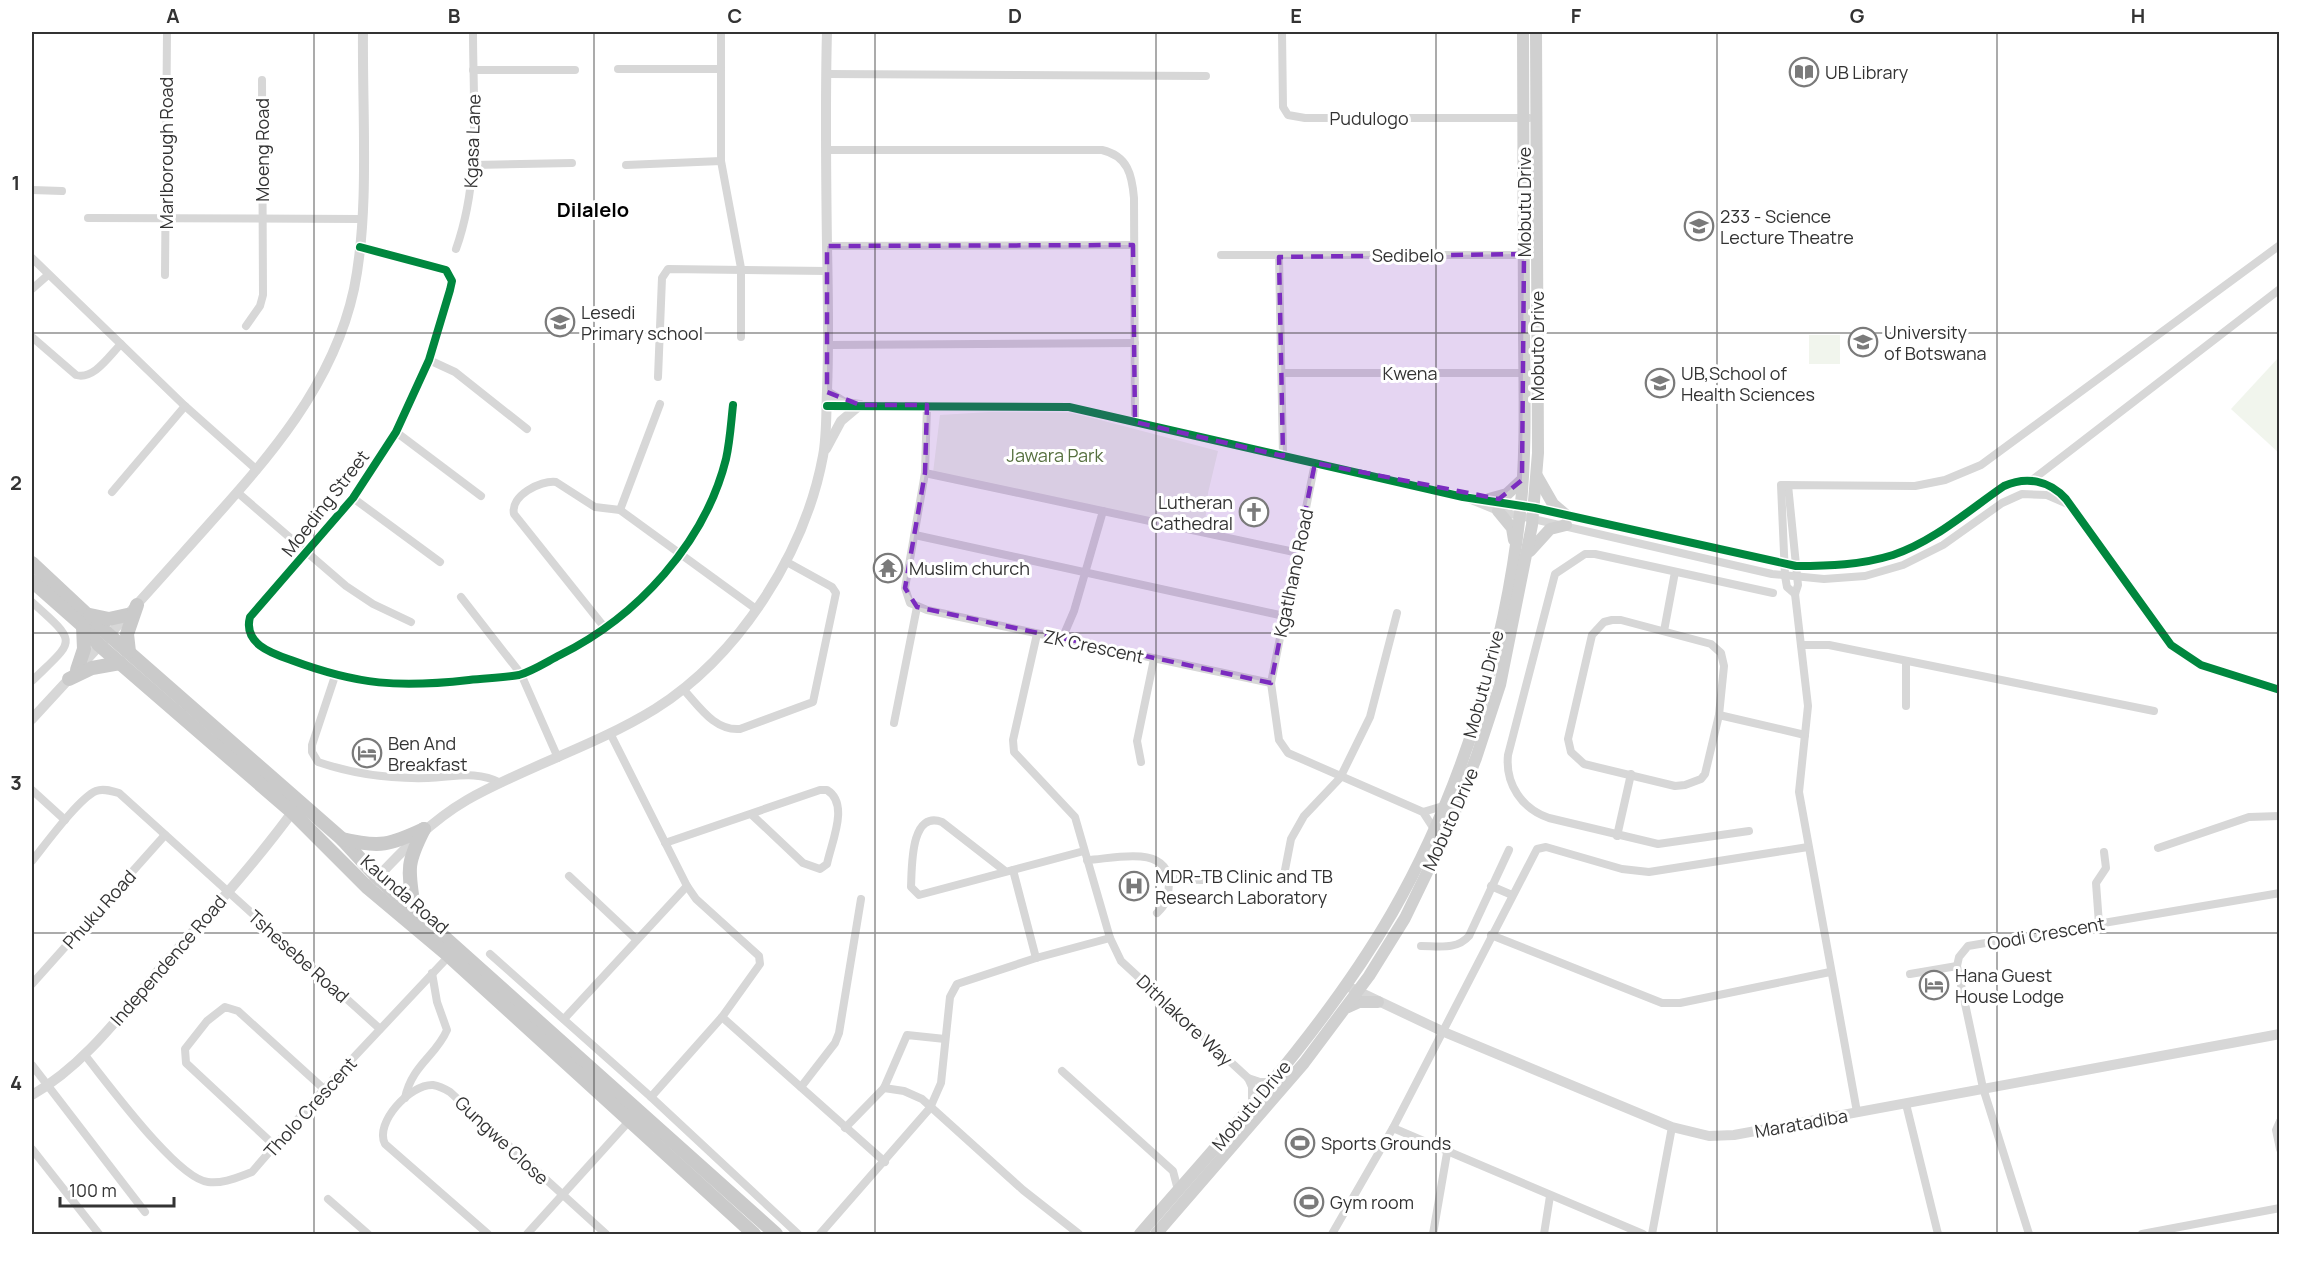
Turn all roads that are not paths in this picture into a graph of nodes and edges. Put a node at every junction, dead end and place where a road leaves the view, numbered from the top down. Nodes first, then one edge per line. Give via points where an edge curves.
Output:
1 (167, 32) edge
2 (363, 32) edge
3 (473, 32) edge
4 (721, 32) edge
5 (827, 32) edge
6 (1282, 32) edge
7 (1523, 32) edge
8 (1536, 32) edge
9 (618, 69) dead end
10 (721, 69) junction
11 (473, 70) junction
12 (575, 70) dead end
13 (826, 74) junction
14 (1206, 76) dead end
15 (262, 80) dead end
16 (1530, 118) junction
17 (828, 150) junction
18 (722, 161) junction
19 (572, 163) dead end
20 (474, 165) junction
21 (626, 165) dead end
22 (32, 190) edge
23 (62, 190) dead end
24 (88, 218) dead end
25 (166, 219) junction
26 (262, 219) junction
27 (362, 219) junction
28 (2280, 244) edge
29 (1133, 245) junction
30 (827, 246) junction
31 (360, 247) junction
32 (456, 249) dead end
33 (1221, 255) dead end
34 (1531, 255) junction
35 (1279, 256) junction
36 (32, 258) edge
37 (741, 268) junction
38 (828, 271) junction
39 (48, 275) junction
40 (165, 276) dead end
41 (32, 289) edge
42 (2280, 290) edge
43 (246, 326) dead end
44 (32, 337) edge
45 (741, 337) dead end
46 (1135, 343) junction
47 (121, 344) junction
48 (829, 345) junction
49 (429, 360) junction
50 (1282, 373) junction
51 (1524, 373) junction
52 (1538, 373) junction
53 (658, 377) dead end
54 (827, 392) junction
55 (660, 404) dead end
56 (734, 405) dead end
57 (860, 405) junction
58 (927, 405) junction
59 (185, 406) junction
60 (827, 406) junction
61 (1135, 422) junction
62 (527, 429) dead end
63 (396, 432) junction
64 (823, 456) junction
65 (1283, 456) junction
66 (1315, 463) junction
67 (257, 470) junction
68 (925, 473) junction
69 (1537, 475) junction
70 (1522, 480) junction
71 (2032, 480) junction
72 (1785, 485) junction
73 (112, 492) dead end
74 (237, 492) junction
75 (481, 496) dead end
76 (1463, 497) junction
77 (353, 498) junction
78 (1488, 499) junction
79 (2071, 506) junction
80 (620, 510) junction
81 (1520, 510) junction
82 (1103, 511) junction
83 (1498, 511) junction
84 (1534, 513) junction
85 (1567, 520) junction
86 (915, 535) junction
87 (1515, 547) junction
88 (307, 553) junction
89 (1299, 553) junction
90 (681, 554) junction
91 (1527, 554) junction
92 (785, 561) junction
93 (440, 562) dead end
94 (32, 563) edge
95 (1785, 565) junction
96 (1796, 566) junction
97 (1675, 572) junction
98 (1084, 573) junction
99 (1785, 576) junction
100 (1797, 577) junction
101 (32, 580) edge
102 (1773, 593) dead end
103 (1794, 594) junction
104 (461, 597) dead end
105 (32, 602) edge
106 (917, 608) junction
107 (756, 609) junction
108 (132, 610) junction
109 (1397, 613) dead end
110 (1284, 616) junction
111 (86, 620) junction
112 (411, 622) dead end
113 (605, 628) junction
114 (1664, 631) junction
115 (1037, 634) junction
116 (1062, 639) junction
117 (104, 640) junction
118 (1801, 645) junction
119 (129, 652) junction
120 (1154, 659) junction
121 (1906, 661) junction
122 (120, 663) junction
123 (73, 674) junction
124 (521, 674) junction
125 (335, 676) junction
126 (32, 681) edge
127 (1271, 683) junction
128 (683, 689) junction
129 (2280, 690) edge
130 (1906, 706) dead end
131 (2154, 711) dead end
132 (1719, 715) junction
133 (32, 719) edge
134 (894, 723) dead end
135 (611, 735) junction
136 (1805, 735) junction
137 (558, 758) junction
138 (1141, 762) dead end
139 (1631, 774) junction
140 (1340, 778) junction
141 (501, 783) junction
142 (32, 790) edge
143 (1443, 806) junction
144 (295, 808) junction
145 (1423, 812) junction
146 (751, 814) junction
147 (2280, 816) edge
148 (65, 820) junction
149 (424, 829) junction
150 (1434, 829) junction
151 (1749, 831) dead end
152 (165, 835) junction
153 (1617, 836) junction
154 (342, 839) junction
155 (665, 843) junction
156 (1808, 847) junction
157 (2158, 848) dead end
158 (1509, 850) dead end
159 (2104, 852) dead end
160 (1085, 855) junction
161 (32, 861) edge
162 (1009, 870) junction
163 (1285, 870) dead end
164 (569, 876) dead end
165 (377, 877) junction
166 (1169, 879) junction
167 (1202, 880) dead end
168 (687, 886) junction
169 (1491, 886) junction
170 (368, 888) junction
171 (228, 892) junction
172 (2280, 893) edge
173 (1512, 895) junction
174 (861, 899) dead end
175 (414, 908) junction
176 (1157, 913) dead end
177 (2099, 924) junction
178 (1491, 935) junction
179 (1110, 938) junction
180 (636, 939) junction
181 (1421, 946) dead end
182 (490, 954) dead end
183 (449, 956) junction
184 (1036, 958) junction
185 (1957, 966) junction
186 (1830, 972) junction
187 (432, 974) junction
188 (1371, 974) junction
189 (1910, 974) dead end
190 (32, 984) edge
191 (1346, 985) junction
192 (1359, 992) junction
193 (1378, 1002) junction
194 (1348, 1007) junction
195 (722, 1017) junction
196 (564, 1019) junction
197 (380, 1029) junction
198 (1444, 1032) junction
199 (2280, 1034) edge
200 (945, 1040) junction
201 (84, 1054) junction
202 (32, 1065) edge
203 (1062, 1071) dead end
204 (1248, 1078) junction
205 (1271, 1082) junction
206 (46, 1087) junction
207 (801, 1087) junction
208 (884, 1088) junction
209 (1983, 1088) junction
210 (324, 1089) junction
211 (32, 1095) edge
212 (651, 1097) junction
213 (405, 1098) junction
214 (1252, 1104) junction
215 (1906, 1104) junction
216 (930, 1108) junction
217 (1857, 1112) junction
218 (635, 1116) junction
219 (2280, 1121) edge
220 (1672, 1127) junction
221 (845, 1128) junction
222 (1393, 1128) junction
223 (275, 1146) junction
224 (32, 1149) edge
225 (2280, 1149) edge
226 (1447, 1153) junction
227 (885, 1162) junction
228 (1173, 1170) junction
229 (1195, 1171) junction
230 (1178, 1190) junction
231 (562, 1195) junction
232 (1550, 1196) junction
233 (328, 1199) dead end
234 (2280, 1208) edge
235 (145, 1212) dead end
236 (2186, 1231) edge
237 (99, 1234) edge
238 (368, 1234) edge
239 (488, 1234) edge
240 (526, 1234) edge
241 (606, 1234) edge
242 (754, 1234) edge
243 (776, 1234) edge
244 (798, 1234) edge
245 (820, 1234) edge
246 (1080, 1234) edge
247 (1140, 1234) edge
248 (1156, 1234) edge
249 (1332, 1234) edge
250 (1433, 1234) edge
251 (1544, 1234) edge
252 (1643, 1234) edge
253 (1652, 1234) edge
254 (1938, 1234) edge
255 (2029, 1234) edge
256 (2142, 1234) edge

1 - 25 street, Marlborough Road
2 - 27 street
3 - 11 street, Kgasa Lane
4 - 10 street
5 - 13 street
6 - 16 street, Pudulogo via 1283,107 1288,115
7 - 16 main road, Mobutu Drive
8 - 16 main road
9 - 10 street
10 - 18 street
11 - 12 street
11 - 20 street, Kgasa Lane
13 - 14 street
13 - 17 street
15 - 26 street, Moeng Road
16 - 34 main road, Mobutu Drive
17 - 29 street via 1109,151 1123,160 1132,176
17 - 30 street
18 - 21 street
18 - 37 street
19 - 20 street
20 - 32 street, Kgasa Lane via 466,222
22 - 23 street
24 - 25 street
25 - 26 street
25 - 40 street, Marlborough Road
26 - 27 street
26 - 43 street, Moeng Road via 263,295
27 - 31 street
28 - 72 street via 1981,465 1945,480 1915,486
29 - 30 street
29 - 46 street
30 - 38 street
31 - 49 street, Moeding Street via 446,270 452,281
31 - 67 street via 351,301 327,368 302,411
33 - 35 street, Sedibelo
34 - 35 street, Sedibelo
34 - 51 main road, Mobutu Drive
34 - 52 main road, Mobuto Drive
35 - 50 street
36 - 39 street
37 - 38 street
37 - 45 street
37 - 53 street via 673,268 664,273
38 - 48 street
39 - 41 street
39 - 47 street
42 - 71 street
44 - 47 street via 83,377
46 - 48 street
46 - 61 street
47 - 59 street
48 - 54 street
49 - 62 street via 455,372
49 - 63 street, Moeding Street
50 - 51 street, Kwena
50 - 65 street
51 - 52 street, Kwena
51 - 70 main road, Mobutu Drive
52 - 69 main road, Mobuto Drive
54 - 57 street
54 - 60 street
55 - 80 street
56 - 90 street via 722,470
57 - 58 street
57 - 60 street
57 - 64 street via 841,421
58 - 61 street via 1061,406
58 - 68 street
59 - 67 street
59 - 73 street
60 - 64 street
61 - 65 street
63 - 75 street
63 - 77 street, Moeding Street
64 - 92 street via 800,530
65 - 66 street
66 - 76 street
66 - 89 street, Kgatlhano Road
67 - 74 street
68 - 82 street
68 - 86 street
69 - 84 main road, Mobuto Drive
69 - 85 main road via 1552,504
70 - 78 main road via 1507,494
70 - 81 main road, Mobutu Drive
71 - 79 street via 2062,494
71 - 96 street via 2004,486 1930,537 1895,554 1839,566
72 - 95 street
72 - 96 street
74 - 88 street
74 - 108 street
76 - 78 street
76 - 83 street
77 - 88 street, Moeding Street
77 - 93 street
78 - 81 street
79 - 100 street via 2047,495 2022,494 2002,503 1943,545 1903,565 1864,576
79 - 129 street via 2171,645 2201,664
80 - 90 street
80 - 113 street via 595,507 548,481 532,486 513,510
81 - 83 street
81 - 84 street
81 - 87 main road, Mobutu Drive
82 - 89 street
82 - 98 street
83 - 87 main road via 1512,528
84 - 85 street
84 - 91 main road, Mobuto Drive
85 - 91 main road via 1544,533
85 - 95 street
85 - 99 street
86 - 98 street
86 - 106 street via 905,588 906,597
87 - 143 main road, Mobutu Drive via 1485,686
88 - 112 street via 356,593
88 - 125 street, Moeding Street via 256,608 247,627 250,637 272,654
89 - 110 street, Kgatlhano Road
90 - 107 street
90 - 113 street via 654,588
91 - 188 main road, Mobuto Drive via 1500,685 1476,758 1449,827
92 - 107 street
92 - 128 street via 836,593 813,702 740,729 727,729 717,725
94 - 111 main road, Kaunda Road
95 - 96 street
95 - 99 street
96 - 100 street
97 - 102 street
97 - 114 street
97 - 153 street via 1592,553 1556,573 1508,755 1515,789 1535,813
98 - 110 street
98 - 116 street
99 - 100 street
99 - 103 street via 1787,587
100 - 103 street
101 - 111 main road, Kaunda Road
103 - 118 street
104 - 124 street
105 - 126 street via 62,630 66,641 63,651
106 - 115 street, ZK Crescent
106 - 134 street
107 - 128 street via 726,647
108 - 111 main road via 109,619
108 - 117 street
108 - 119 main road via 127,634
109 - 140 street via 1370,717
110 - 127 street, Kgatlhano Road
111 - 117 main road, Kaunda Road
111 - 123 main road via 84,649
113 - 124 street via 579,646
114 - 132 street via 1711,644 1721,652 1724,666
114 - 139 street via 1622,620 1604,622 1592,635 1568,739 1571,752 1584,765
115 - 116 street, ZK Crescent
115 - 160 street, Dithlakore Way via 1012,746 1071,811
116 - 120 street, ZK Crescent
117 - 119 main road, Kaunda Road
117 - 122 main road, Kaunda Road
117 - 123 street
118 - 121 street via 1829,645
118 - 136 street via 1808,695
119 - 144 main road, Kaunda Road
120 - 127 street, ZK Crescent
120 - 138 street via 1137,741
121 - 130 street
121 - 131 street
122 - 123 main road
122 - 144 main road, Kaunda Road
123 - 133 street
124 - 125 street, Moeding Street via 412,685
124 - 137 street
125 - 141 street via 312,745 318,762 395,777 476,774
127 - 140 street, Kgatlhano Road via 1283,747
128 - 135 street
132 - 136 street
132 - 139 street via 1701,779 1675,786
135 - 137 street
135 - 155 street
136 - 156 street via 1799,780
137 - 141 street
139 - 153 street
140 - 145 street
140 - 163 street via 1304,816 1291,839
141 - 149 street via 466,800
142 - 148 street
143 - 145 street
143 - 150 main road, Mobutu Drive
144 - 154 main road, Kaunda Road
144 - 170 main road, Kaunda Road
144 - 171 street, Independence Road
145 - 150 street
146 - 146 street via 820,790 829,791 839,810 826,864 820,869 803,863
146 - 155 street
147 - 157 street via 2248,817
148 - 152 street, Tshesebe Road via 96,790 108,790 119,793
148 - 161 street, Tshesebe Road
149 - 154 main road via 389,844
149 - 165 street
149 - 175 main road via 408,869
150 - 191 main road, Mobutu Drive via 1392,912
151 - 153 street via 1658,844
152 - 171 street, Tshesebe Road
152 - 190 street, Phuku Road
154 - 165 main road, Kaunda Road
155 - 168 street
156 - 173 street via 1649,872 1622,869 1541,847 1533,852
156 - 186 street
158 - 169 street
159 - 177 street via 2106,868 2096,883
160 - 162 street
160 - 166 street via 1153,857 1163,863
160 - 179 street, Dithlakore Way
162 - 162 street via 942,822 931,820 923,823 917,834 910,887 919,895
162 - 184 street
164 - 180 street
165 - 170 street
165 - 175 main road, Kaunda Road
166 - 167 street
166 - 176 street via 1168,899
168 - 180 street
168 - 195 street via 760,958 760,964
169 - 173 street
169 - 181 street via 1462,944
170 - 183 main road, Kaunda Road
171 - 197 street, Tshesebe Road
171 - 201 street, Independence Road
172 - 177 street, Oodi Crescent
173 - 178 street
174 - 207 street via 839,1033
175 - 218 main road, Kaunda Road
177 - 185 street, Oodi Crescent via 1968,946
178 - 186 street via 1662,1003 1680,1003
178 - 198 street
179 - 184 street
179 - 204 street, Dithlakore Way via 1121,961
180 - 196 street
182 - 196 street
183 - 187 street, Tholo Crescent
183 - 218 main road, Kaunda Road
184 - 200 street via 957,984 950,997
185 - 189 street
185 - 209 street
186 - 217 street
187 - 197 street, Tholo Crescent
187 - 213 street via 436,1002 447,1030 408,1083
188 - 192 main road, Mobuto Drive
188 - 193 main road
191 - 192 street, Maratadiba
191 - 205 main road, Mobutu Drive
192 - 193 street, Maratadiba
192 - 194 main road, Mobuto Drive
193 - 194 main road via 1359,1002
193 - 198 street, Maratadiba
194 - 248 main road, Mobuto Drive
195 - 207 street
195 - 212 street
196 - 212 street
197 - 210 street, Tholo Crescent
198 - 220 street, Maratadiba
198 - 222 street
199 - 209 street, Maratadiba
200 - 208 street via 907,1035
200 - 216 street via 941,1083
201 - 206 street, Independence Road
201 - 223 street, Tholo Crescent via 169,1157 189,1175 206,1182 235,1179 252,1172
202 - 206 street
203 - 228 street
204 - 205 street
204 - 214 street, Dithlakore Way
205 - 214 main road, Mobutu Drive
206 - 211 street, Independence Road
206 - 235 street
207 - 221 street
208 - 216 street via 915,1095
208 - 221 street
209 - 215 street, Maratadiba
209 - 255 street
210 - 223 street, Tholo Crescent
210 - 223 street via 238,1011 225,1007 207,1021 185,1049 186,1063
212 - 244 street
213 - 231 street, Gungwe Close via 431,1085 450,1092
213 - 239 street via 382,1128 385,1144
214 - 229 main road, Mobutu Drive
215 - 217 street, Maratadiba
215 - 254 street
216 - 227 street
216 - 246 street
217 - 220 street, Maratadiba via 1722,1136
218 - 231 street
218 - 242 main road, Kaunda Road
218 - 243 main road
219 - 225 street via 2276,1130
220 - 253 street
221 - 227 street
222 - 226 street
222 - 249 street
224 - 237 street
226 - 232 street
226 - 250 street
227 - 245 street
228 - 229 street
228 - 230 street
229 - 230 main road, Mobutu Drive
230 - 247 main road, Mobutu Drive
231 - 240 street
231 - 241 street, Gungwe Close
232 - 251 street
232 - 252 street
233 - 238 street
234 - 236 street
236 - 256 street

